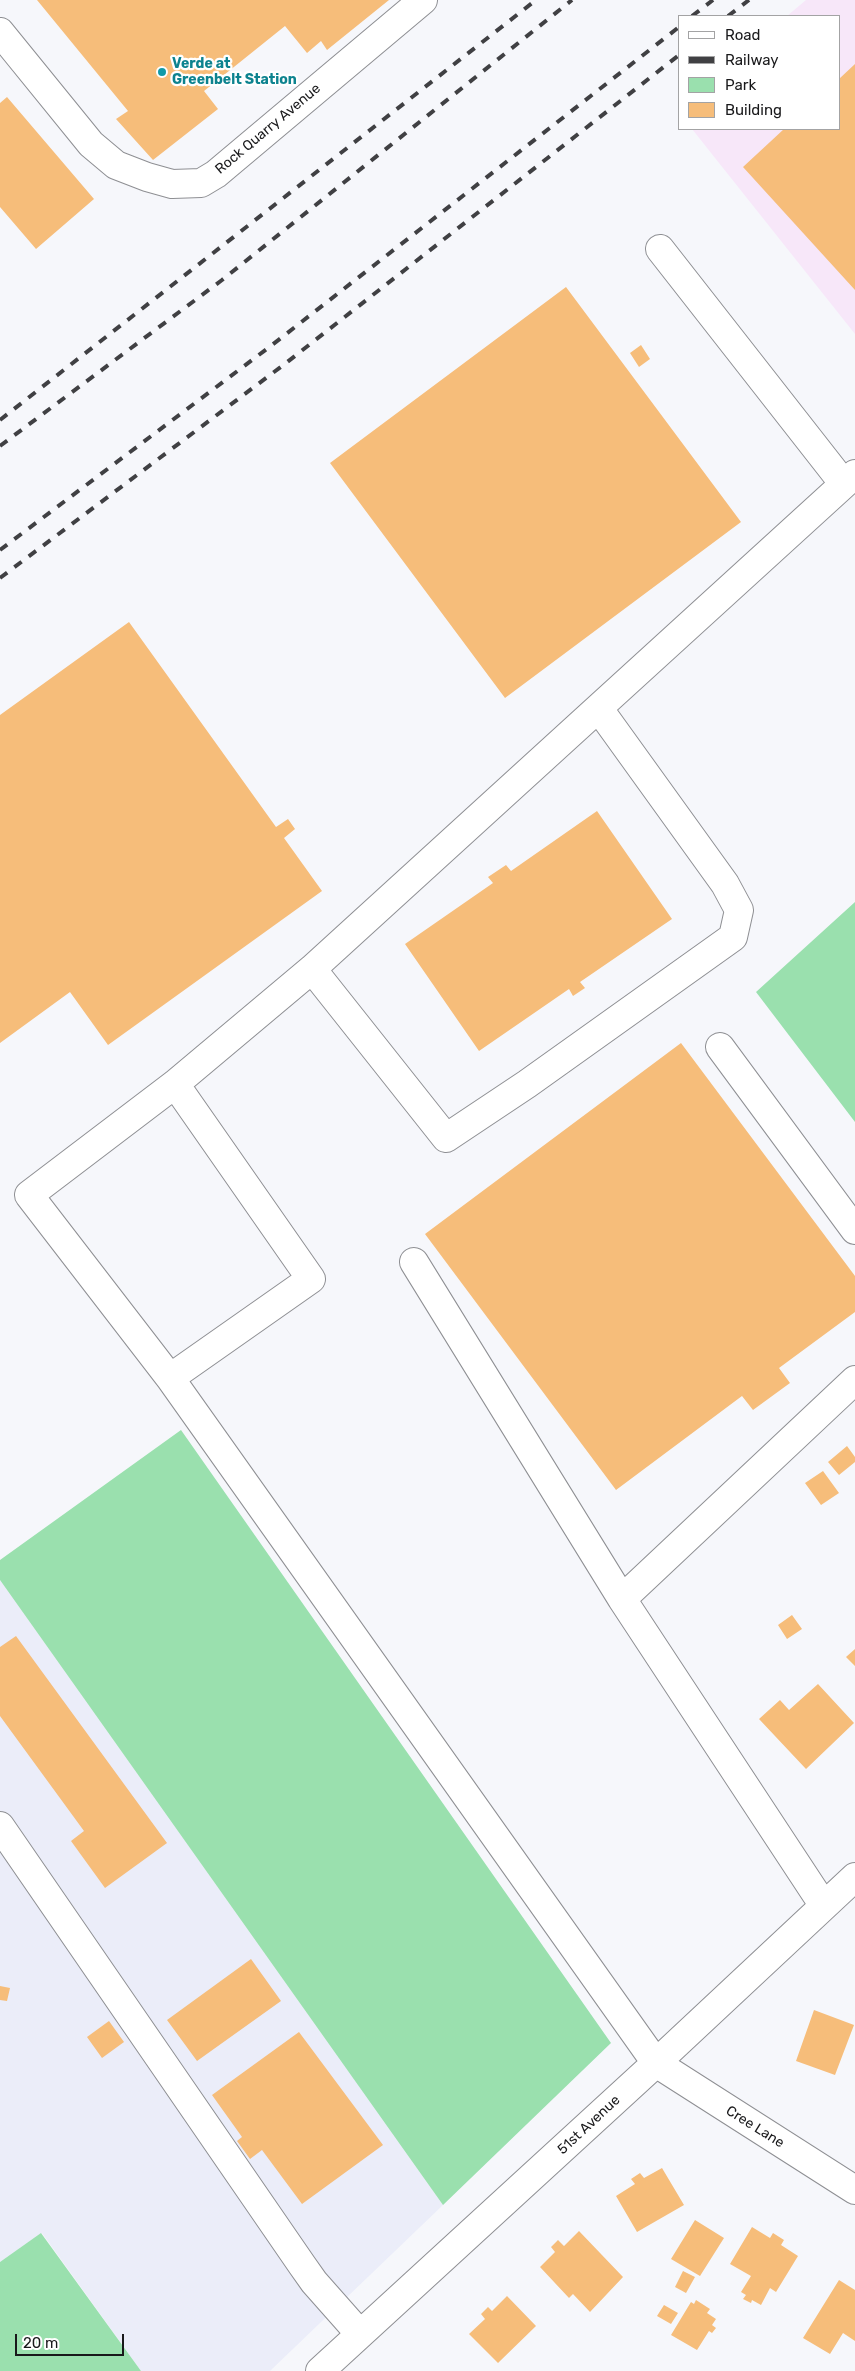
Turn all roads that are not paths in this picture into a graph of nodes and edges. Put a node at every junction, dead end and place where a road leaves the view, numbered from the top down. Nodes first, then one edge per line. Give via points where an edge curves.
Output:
1 (423, 0) edge
2 (3, 41) edge
3 (660, 249) dead end
4 (850, 479) edge
5 (599, 709) junction
6 (312, 969) junction
7 (720, 1047) dead end
8 (175, 1084) junction
9 (855, 1230) edge
10 (414, 1262) dead end
11 (170, 1378) junction
12 (855, 1380) edge
13 (622, 1599) junction
14 (0, 1826) edge
15 (855, 1877) edge
16 (824, 1906) junction
17 (656, 2063) junction
18 (855, 2190) edge
19 (360, 2334) junction
20 (320, 2371) edge

1 - 2 street, Rock Quarry Avenue via 216,174 201,182 172,184 116,165 91,144
3 - 4 street
4 - 5 street
5 - 6 street
5 - 6 street via 725,884 739,910 733,938 446,1138
6 - 8 street
7 - 9 street
8 - 11 street via 311,1279
8 - 11 street via 29,1194
10 - 13 street
11 - 17 street
12 - 13 street
13 - 16 street
14 - 19 street via 306,2271
15 - 16 street, 51st Avenue
16 - 17 street, 51st Avenue
17 - 18 street, Cree Lane
17 - 19 street, 51st Avenue
19 - 20 street, 51st Avenue

